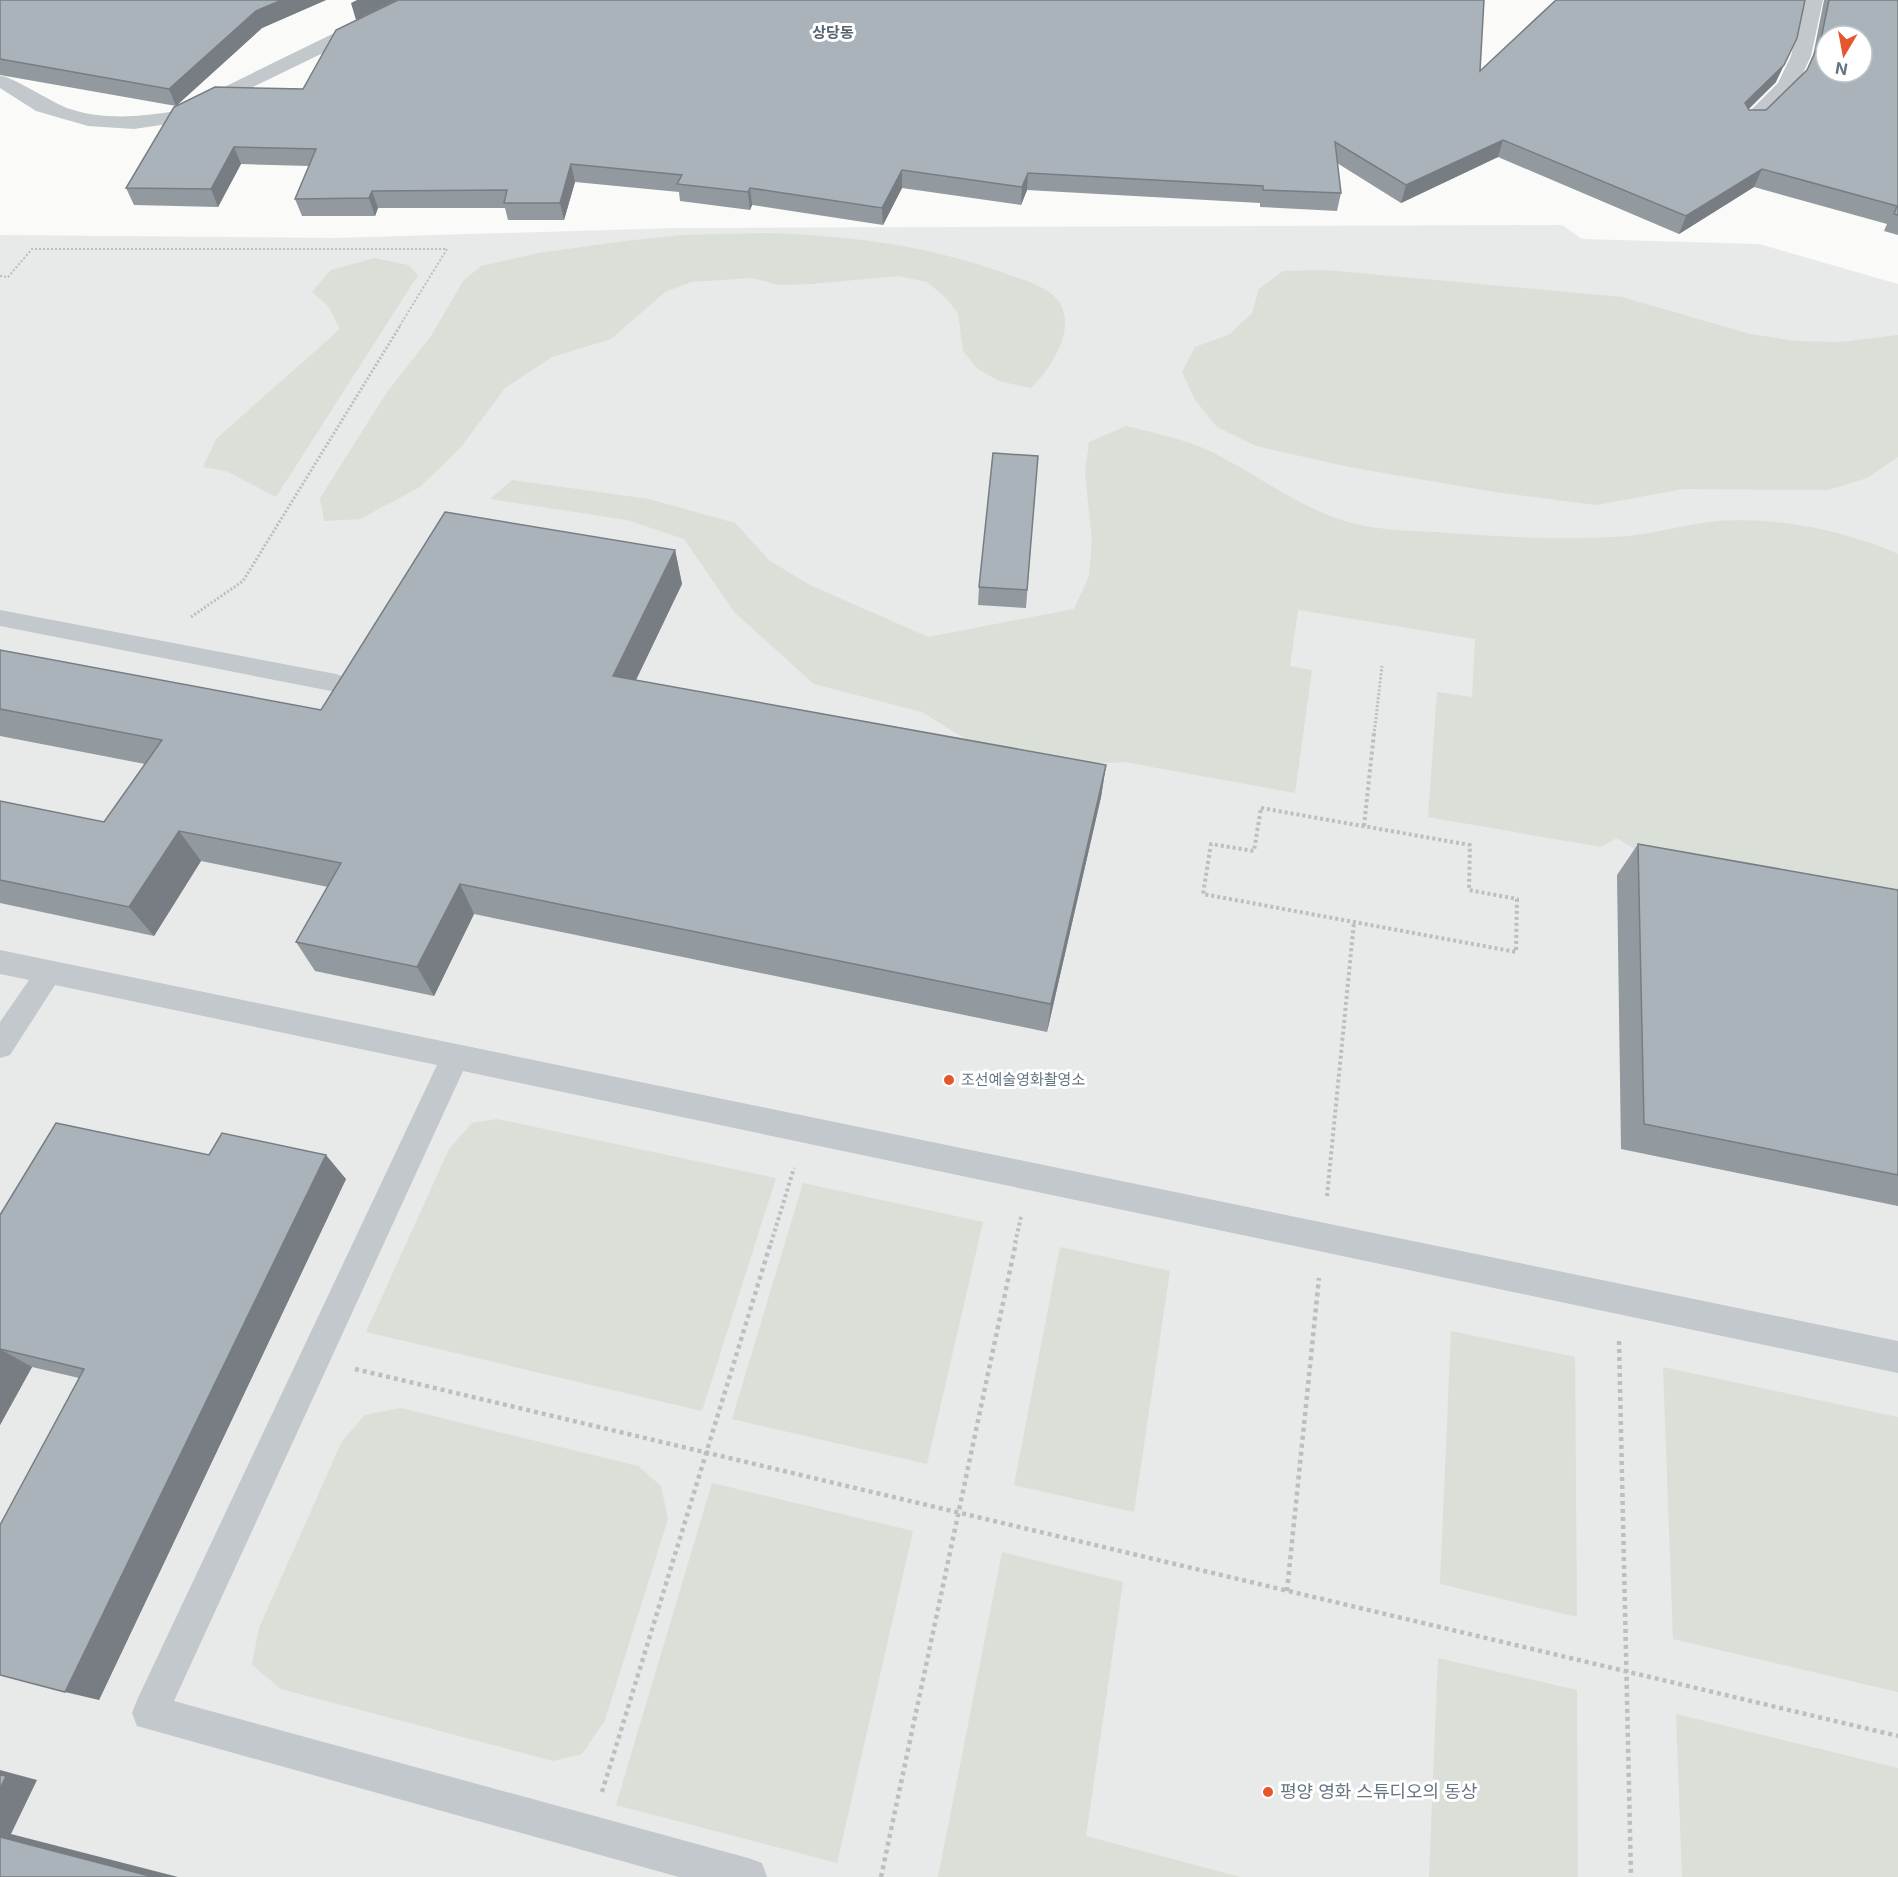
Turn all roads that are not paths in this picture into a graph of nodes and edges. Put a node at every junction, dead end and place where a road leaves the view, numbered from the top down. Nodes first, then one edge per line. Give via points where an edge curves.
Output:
1 (417, 0) edge
2 (1813, 0) edge
3 (4, 81) edge
4 (1750, 122) edge
5 (0, 618) edge
6 (336, 683) edge
7 (0, 962) edge
8 (49, 972) junction
9 (0, 1046) edge
10 (455, 1056) junction
11 (1898, 1357) edge
12 (748, 1877) edge

1 - 3 street via 181,116 155,122 86,120 23,98
2 - 4 street via 1802,56 1787,86
5 - 6 lane
7 - 8 lane
8 - 9 lane
8 - 10 lane
10 - 11 lane
10 - 12 lane via 150,1713

